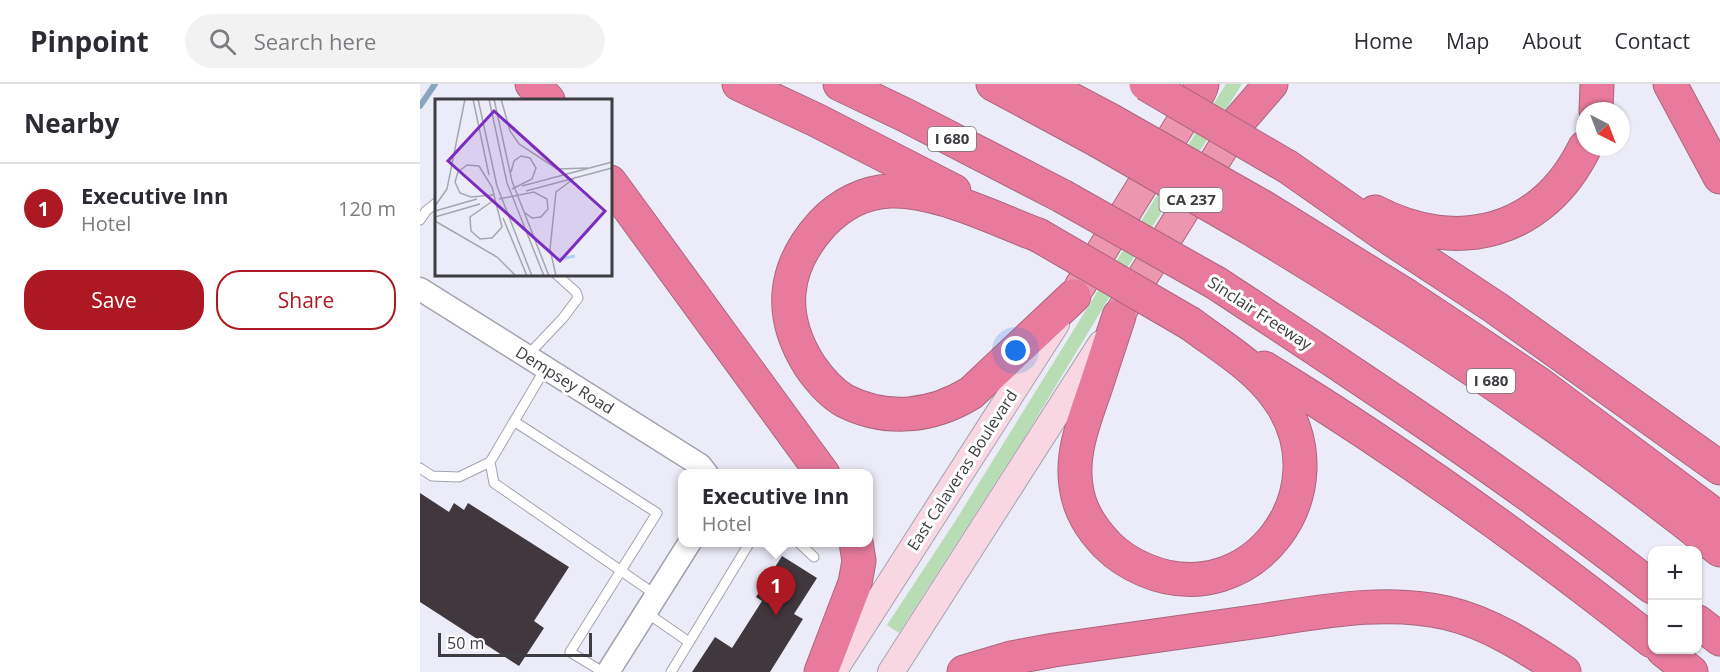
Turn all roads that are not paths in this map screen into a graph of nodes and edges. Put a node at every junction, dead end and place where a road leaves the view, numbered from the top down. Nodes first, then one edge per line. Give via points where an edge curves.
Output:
1 (532, 84) edge
2 (739, 84) edge
3 (840, 84) edge
4 (993, 84) edge
5 (1042, 84) edge
6 (1146, 84) edge
7 (1262, 84) edge
8 (1271, 84) edge
9 (1597, 84) edge
10 (1670, 84) edge
11 (1201, 89) edge
12 (547, 99) edge
13 (1596, 102) edge
14 (1238, 122) junction
15 (1103, 130) junction
16 (1580, 156) edge
17 (1288, 167) junction
18 (1720, 177) edge
19 (612, 185) edge
20 (435, 204) edge
21 (1257, 218) junction
22 (420, 220) edge
23 (1038, 235) junction
24 (558, 276) edge
25 (420, 289) edge
26 (1074, 296) junction
27 (1119, 316) junction
28 (1191, 324) junction
29 (527, 356) junction
30 (546, 368) junction
31 (515, 422) junction
32 (490, 462) junction
33 (420, 468) edge
34 (1720, 468) edge
35 (703, 469) edge
36 (818, 469) edge
37 (1720, 519) edge
38 (687, 547) edge
39 (748, 547) edge
40 (803, 547) edge
41 (857, 547) edge
42 (1720, 550) edge
43 (814, 557) dead end
44 (621, 572) junction
45 (1648, 583) edge
46 (651, 604) junction
47 (1702, 624) edge
48 (1648, 637) edge
49 (1720, 639) edge
50 (689, 642) junction
51 (1668, 654) edge
52 (606, 672) edge
53 (671, 672) edge
54 (821, 672) edge
55 (833, 672) edge
56 (891, 672) edge
57 (964, 672) edge
58 (1564, 672) edge
59 (1691, 672) edge

1 - 12 highway
2 - 23 highway
3 - 45 highway, Sinclair Freeway / I 680, bridge via 1062,196 1216,283 1484,463
4 - 15 highway, I 680
5 - 15 highway, I 680
6 - 17 highway, bridge
7 - 14 highway, CA 237
8 - 14 highway
9 - 13 highway
10 - 18 highway
11 - 26 highway, East Calaveras Boulevard / CA 237
14 - 27 highway, CA 237
15 - 21 highway, I 680, bridge
16 - 17 highway via 1561,185 1523,218 1498,228 1450,234 1384,217
17 - 34 highway
19 - 36 highway
20 - 22 lane
21 - 37 highway, I 680 via 1407,296 1538,383
21 - 42 highway, I 680 via 1348,287 1634,483
23 - 26 highway via 939,198 914,193 868,194 846,204 810,237 790,282 792,329 801,352 828,388 864,409 887,414 933,411 971,393
23 - 28 highway, bridge
24 - 29 lane via 578,298
25 - 29 street, Dempsey Road
26 - 55 main road, East Calaveras Boulevard
27 - 28 highway via 1081,430 1075,457 1076,486 1082,511 1095,533 1113,551 1141,568 1179,580 1207,578 1235,569 1259,555 1279,534 1292,510 1302,465 1299,442 1278,398 1263,380
27 - 56 main road
28 - 48 highway via 1389,449
29 - 30 street, Dempsey Road
30 - 31 lane
30 - 35 street, Dempsey Road
31 - 32 lane
31 - 44 lane via 657,513
32 - 33 lane via 459,477 432,476
32 - 44 lane via 494,483
38 - 46 street
39 - 50 lane
40 - 43 lane
41 - 54 highway via 855,583
44 - 46 lane
44 - 52 lane via 570,652
46 - 50 lane
46 - 52 street
47 - 49 highway
50 - 53 lane
51 - 59 highway
57 - 58 highway via 1054,650 1331,611 1389,607 1447,613 1475,622 1531,650

